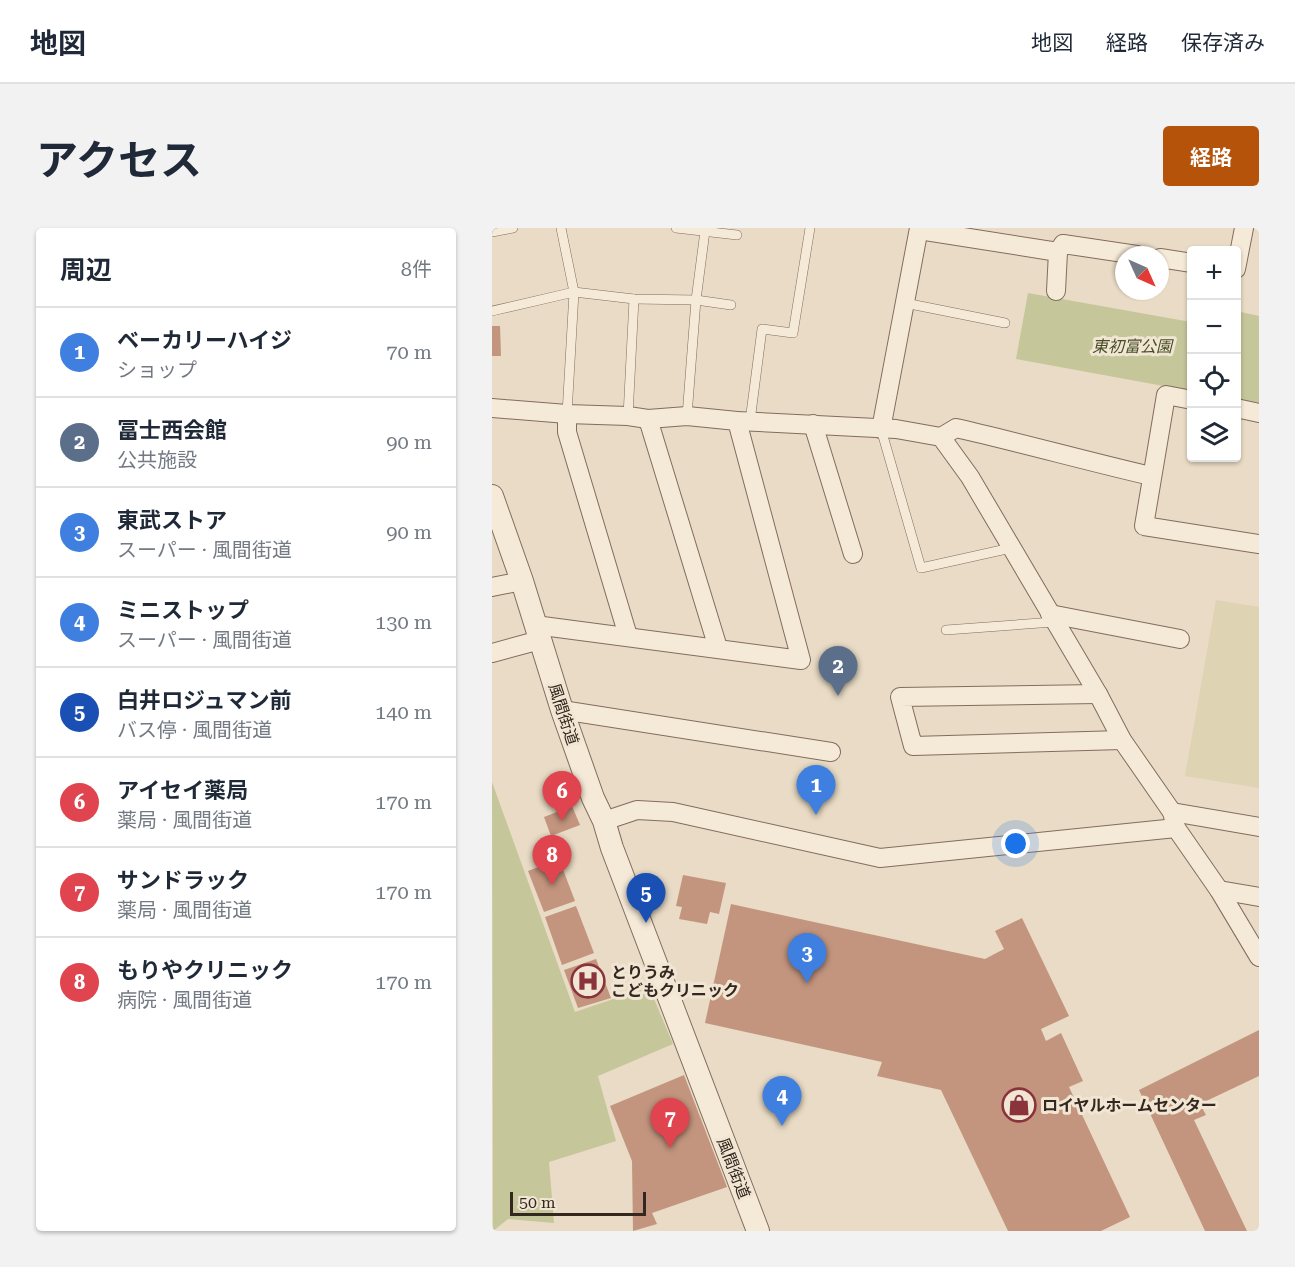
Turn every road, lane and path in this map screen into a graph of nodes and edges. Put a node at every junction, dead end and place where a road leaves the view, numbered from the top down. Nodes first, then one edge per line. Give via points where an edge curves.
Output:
1 (513, 228) edge
2 (561, 228) edge
3 (676, 228) edge
4 (810, 228) edge
5 (919, 229) edge
6 (705, 231) junction
7 (492, 232) edge
8 (1249, 232) edge
9 (736, 235) dead end
10 (1063, 241) edge
11 (1115, 251) edge
12 (1241, 255) edge
13 (1169, 259) edge
14 (1187, 262) edge
15 (1056, 291) dead end
16 (574, 292) junction
17 (634, 299) junction
18 (696, 300) junction
19 (905, 303) junction
20 (731, 305) dead end
21 (492, 310) edge
22 (1005, 323) dead end
23 (1187, 399) edge
24 (492, 408) edge
25 (1241, 409) edge
26 (1259, 413) edge
27 (567, 414) junction
28 (628, 416) junction
29 (687, 416) junction
30 (648, 419) junction
31 (744, 421) junction
32 (813, 424) junction
33 (881, 429) junction
34 (941, 437) junction
35 (1151, 476) junction
36 (492, 496) edge
37 (496, 522) edge
38 (1259, 544) edge
39 (1011, 548) junction
40 (853, 554) dead end
41 (522, 581) junction
42 (492, 588) edge
43 (1052, 618) junction
44 (946, 630) dead end
45 (538, 632) junction
46 (628, 636) junction
47 (1180, 639) dead end
48 (718, 648) junction
49 (492, 653) edge
50 (1098, 694) junction
51 (562, 710) junction
52 (1122, 740) junction
53 (831, 752) dead end
54 (1174, 820) junction
55 (604, 821) junction
56 (1259, 827) edge
57 (1219, 890) junction
58 (1259, 897) edge
59 (1259, 957) edge
60 (758, 1231) edge

1 - 7 lane
2 - 16 lane
3 - 6 lane
4 - 31 lane via 793,333 762,329
5 - 10 street
5 - 19 street
6 - 9 lane
6 - 18 lane
8 - 12 street
10 - 11 street
10 - 15 street
13 - 14 street
16 - 17 lane
16 - 21 lane
16 - 27 lane
17 - 18 lane
17 - 28 lane
18 - 20 lane
18 - 29 lane
19 - 22 lane
19 - 33 street
23 - 35 street via 1166,395
24 - 27 street
25 - 26 street
27 - 28 street
27 - 46 street via 567,432
28 - 30 street
29 - 30 street
29 - 31 street
30 - 48 street
31 - 32 street
31 - 48 street via 801,660
32 - 33 street
32 - 40 street
33 - 34 street
33 - 39 lane via 921,568
34 - 35 street via 956,428
34 - 39 street via 970,477
35 - 38 street via 1144,526
36 - 37 street, 風間街道
37 - 41 street, 風間街道
39 - 43 street
41 - 42 street
41 - 45 street, 風間街道
43 - 44 lane
43 - 47 street
43 - 50 street
45 - 46 street
45 - 49 street
45 - 51 street, 風間街道
46 - 48 street
50 - 52 street
50 - 52 street via 900,697 913,746
51 - 53 street
51 - 55 street, 風間街道 via 592,798
52 - 54 street
54 - 55 street via 880,858 673,812 637,810
54 - 56 street
54 - 57 street
55 - 60 street, 風間街道
57 - 58 street
57 - 59 street

